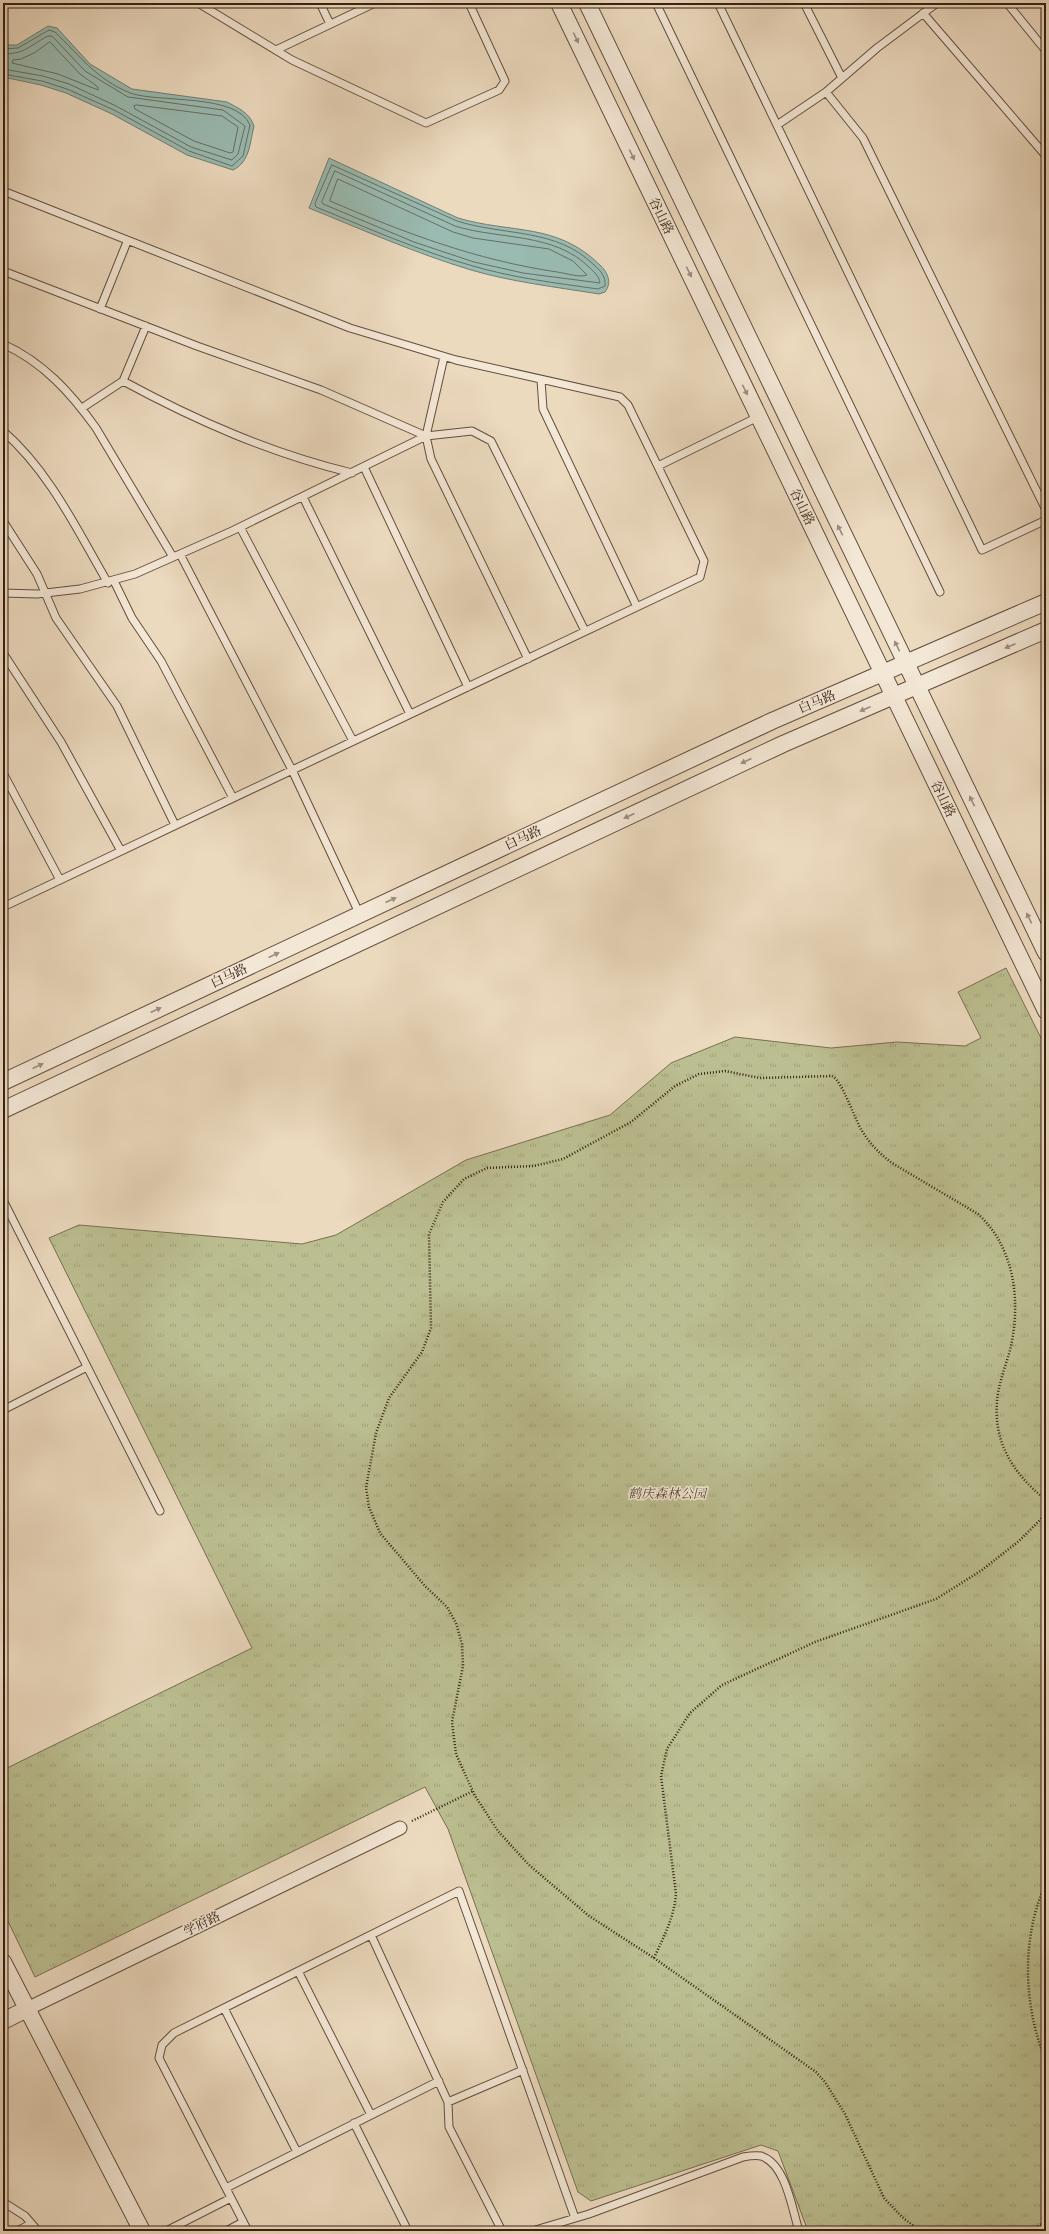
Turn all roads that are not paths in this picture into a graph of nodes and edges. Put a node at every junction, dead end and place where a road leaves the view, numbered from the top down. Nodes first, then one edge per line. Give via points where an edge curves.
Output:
1 (198, 3) edge
2 (320, 3) edge
3 (375, 3) edge
4 (469, 3) edge
5 (559, 3) edge
6 (587, 3) edge
7 (656, 3) edge
8 (718, 3) edge
9 (804, 3) edge
10 (937, 3) edge
11 (1007, 3) edge
12 (923, 13) junction
13 (330, 24) junction
14 (276, 50) junction
15 (1046, 50) edge
16 (842, 78) junction
17 (826, 92) junction
18 (777, 126) junction
19 (1046, 156) edge
20 (3, 191) edge
21 (127, 242) junction
22 (3, 271) edge
23 (100, 309) junction
24 (146, 326) junction
25 (3, 344) edge
26 (444, 357) junction
27 (541, 380) junction
28 (123, 381) junction
29 (82, 408) junction
30 (758, 417) junction
31 (3, 431) edge
32 (426, 436) junction
33 (658, 466) junction
34 (364, 467) junction
35 (352, 473) junction
36 (303, 496) junction
37 (1046, 510) edge
38 (1046, 520) edge
39 (3, 521) edge
40 (240, 527) junction
41 (176, 556) junction
42 (111, 582) junction
43 (940, 592) dead end
44 (3, 593) edge
45 (47, 593) junction
46 (1046, 602) edge
47 (637, 607) junction
48 (1046, 630) edge
49 (585, 631) junction
50 (3, 653) edge
51 (528, 659) junction
52 (906, 664) junction
53 (882, 674) junction
54 (917, 686) junction
55 (468, 687) junction
56 (893, 697) junction
57 (410, 714) junction
58 (353, 741) junction
59 (292, 770) junction
60 (3, 773) edge
61 (233, 798) junction
62 (175, 825) junction
63 (121, 851) junction
64 (60, 880) junction
65 (4, 905) edge
66 (360, 915) junction
67 (1046, 953) edge
68 (1046, 1011) edge
69 (3, 1082) edge
70 (3, 1110) edge
71 (3, 1200) edge
72 (88, 1367) junction
73 (3, 1410) edge
74 (160, 1512) dead end
75 (400, 1828) road end
76 (371, 1935) junction
77 (3, 1962) edge
78 (298, 1971) junction
79 (224, 2008) junction
80 (27, 2009) junction
81 (3, 2021) edge
82 (523, 2070) junction
83 (439, 2081) junction
84 (448, 2102) junction
85 (371, 2115) junction
86 (354, 2123) junction
87 (297, 2152) junction
88 (226, 2188) junction
89 (231, 2198) junction
90 (3, 2202) edge
91 (575, 2218) junction
92 (243, 2222) junction
93 (31, 2224) junction
94 (17, 2231) edge
95 (38, 2231) edge
96 (142, 2231) edge
97 (166, 2231) edge
98 (226, 2231) edge
99 (248, 2231) edge
100 (408, 2231) edge
101 (502, 2231) edge
102 (532, 2231) edge
103 (799, 2231) edge

1 - 14 lane
2 - 13 lane
3 - 13 lane
4 - 14 lane via 505,81 499,90 426,123
5 -> 30 street, 谷山路
52 -> 6 street, 谷山路
7 - 43 lane
8 - 18 lane
9 - 16 lane
10 - 12 lane
11 - 15 lane
12 - 16 lane
12 - 19 lane
13 - 14 lane
16 - 17 lane
17 - 18 lane
17 - 37 lane via 863,138
18 - 38 lane via 982,550
20 - 21 lane
21 - 23 lane
21 - 26 lane via 350,328
22 - 23 lane
23 - 24 lane
24 - 28 lane
24 - 32 lane via 321,390
25 - 29 lane via 32,359
26 - 27 lane
26 - 32 lane
27 - 33 lane via 620,397 628,405
27 - 47 lane via 543,409
28 - 29 lane
28 - 35 lane via 168,405 250,442 305,461
29 - 41 lane
30 - 33 lane
30 - 53 street, 谷山路
31 - 42 lane via 30,457 43,474
32 - 34 lane
32 - 49 lane via 472,431 491,441
32 - 51 lane via 431,459
33 - 47 lane via 704,561 700,577
34 - 35 lane
34 - 55 lane
35 - 36 lane
36 - 40 lane
36 - 57 lane
39 - 45 lane via 27,555
40 - 41 lane
40 - 58 lane
41 - 42 lane
41 - 59 lane
42 - 45 lane via 80,590
42 - 61 lane via 161,661
44 - 45 lane
45 - 62 lane via 56,618 116,706
46 - 52 street, 白马路
47 - 49 lane
48 -> 54 street, 白马路
49 - 51 lane
50 - 63 lane via 61,742
51 - 55 lane
52 - 53 street, 白马路
52 - 54 street, 谷山路
53 - 56 street, 谷山路
66 -> 53 street, 白马路 via 772,721
54 - 56 street, 白马路
67 -> 54 street, 谷山路
55 - 57 lane
56 - 68 street, 谷山路
56 -> 70 street, 白马路 via 783,744
57 - 58 lane
58 - 59 lane
59 - 61 lane
59 - 66 lane
60 - 64 lane
61 - 62 lane
62 - 63 lane
63 - 64 lane
64 - 65 lane
69 -> 66 street, 白马路
71 - 72 lane
72 - 73 lane
72 - 74 lane
75 - 80 street, 学府路
76 - 78 lane
76 - 82 lane via 459,1891
76 - 83 lane
77 - 80 street
78 - 79 lane
78 - 85 lane
79 - 87 lane
79 - 88 lane via 169,2036 162,2045 159,2058
80 - 81 street, 学府路
80 - 96 street
82 - 84 lane
82 - 91 lane
83 - 84 lane
83 - 85 lane
84 - 101 lane via 449,2127
85 - 86 lane
86 - 87 lane
86 - 100 lane
87 - 88 lane
88 - 89 lane
89 - 92 lane
89 - 97 lane
90 - 93 lane via 25,2216
91 - 102 lane
91 - 103 lane via 743,2157 755,2156 771,2162 780,2171
92 - 98 lane
92 - 99 lane
93 - 94 lane
93 - 95 lane

